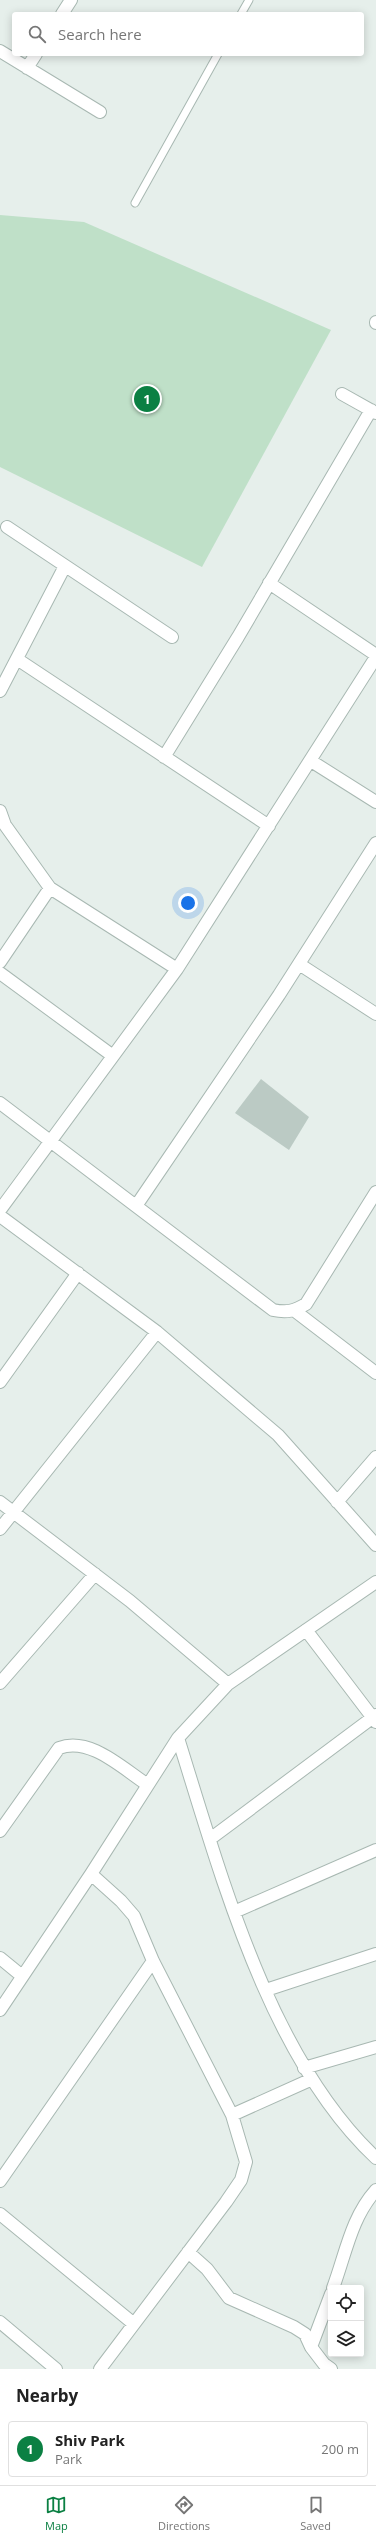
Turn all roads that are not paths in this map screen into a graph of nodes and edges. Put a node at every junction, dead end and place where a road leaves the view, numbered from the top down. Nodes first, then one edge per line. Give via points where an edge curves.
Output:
1 (71, 0) edge
2 (249, 0) edge
3 (63, 12) edge
4 (242, 12) edge
5 (0, 51) edge
6 (35, 56) edge
7 (217, 56) edge
8 (27, 68) junction
9 (100, 112) dead end
10 (135, 203) dead end
11 (342, 394) dead end
12 (373, 412) edge
13 (7, 527) dead end
14 (65, 566) junction
15 (269, 583) junction
16 (172, 637) dead end
17 (376, 656) edge
18 (17, 659) junction
19 (0, 692) edge
20 (164, 757) junction
21 (311, 761) junction
22 (376, 802) edge
23 (1, 816) edge
24 (269, 826) junction
25 (376, 842) edge
26 (50, 888) junction
27 (0, 962) edge
28 (299, 964) junction
29 (177, 969) junction
30 (0, 973) edge
31 (376, 1014) edge
32 (113, 1056) junction
33 (0, 1103) edge
34 (50, 1140) junction
35 (376, 1192) edge
36 (136, 1206) junction
37 (0, 1210) edge
38 (0, 1216) edge
39 (78, 1273) junction
40 (295, 1311) junction
41 (157, 1332) junction
42 (376, 1373) edge
43 (0, 1382) edge
44 (376, 1457) edge
45 (0, 1502) edge
46 (337, 1502) junction
47 (14, 1512) junction
48 (0, 1529) edge
49 (376, 1545) edge
50 (95, 1574) junction
51 (376, 1582) edge
52 (306, 1630) junction
53 (0, 1683) edge
54 (228, 1684) junction
55 (375, 1718) edge
56 (178, 1738) junction
57 (148, 1785) junction
58 (0, 1831) edge
59 (210, 1839) junction
60 (376, 1850) edge
61 (92, 1874) junction
62 (234, 1912) junction
63 (376, 1954) edge
64 (0, 1958) edge
65 (153, 1961) junction
66 (22, 1976) junction
67 (266, 1990) junction
68 (0, 2010) edge
69 (376, 2048) edge
70 (304, 2068) junction
71 (310, 2080) junction
72 (232, 2115) junction
73 (376, 2158) edge
74 (0, 2181) edge
75 (376, 2190) edge
76 (0, 2214) edge
77 (188, 2252) junction
78 (334, 2285) edge
79 (328, 2302) edge
80 (0, 2322) edge
81 (134, 2324) junction
82 (311, 2347) junction
83 (56, 2369) edge
84 (100, 2369) edge
85 (331, 2369) edge

1 - 3 street
2 - 4 lane
5 - 8 street
6 - 8 street
7 - 10 lane
8 - 9 street
11 - 12 street
12 - 15 street
13 - 14 street
14 - 16 street
14 - 18 street
15 - 17 street
15 - 20 street
17 - 21 street
18 - 19 street
18 - 20 street
20 - 24 street
21 - 22 street
21 - 24 street
23 - 26 street
24 - 29 street
25 - 28 street
26 - 27 street
26 - 29 street
28 - 31 street
28 - 36 street
29 - 32 street
30 - 32 street
32 - 34 street
33 - 34 street
34 - 36 street
34 - 37 street
35 - 40 street via 317,1290 306,1304
36 - 40 street via 272,1310 283,1313
38 - 39 street
39 - 41 street
39 - 43 street
40 - 42 street
41 - 46 street via 278,1435
41 - 47 street
44 - 46 street
45 - 47 street
46 - 49 street
47 - 48 street
47 - 50 street
50 - 53 street
50 - 54 street
51 - 52 street
52 - 54 street
52 - 55 street
54 - 56 street
55 - 59 street
56 - 57 street
56 - 59 street
57 - 58 street via 83,1745 70,1744 59,1748
57 - 61 street
59 - 62 street
60 - 62 street
61 - 65 street via 134,1916
61 - 66 street
62 - 67 street
63 - 67 street
64 - 66 street
65 - 72 street
65 - 74 street
66 - 68 street
67 - 70 street
69 - 70 street
70 - 71 street
71 - 72 street
71 - 73 street via 357,2140
72 - 77 street via 246,2162 241,2180
75 - 78 street via 363,2205 354,2224
76 - 81 street
77 - 81 street
77 - 82 street via 207,2269 229,2298 294,2327 305,2334
79 - 82 street
80 - 83 street
81 - 84 street
82 - 85 street

